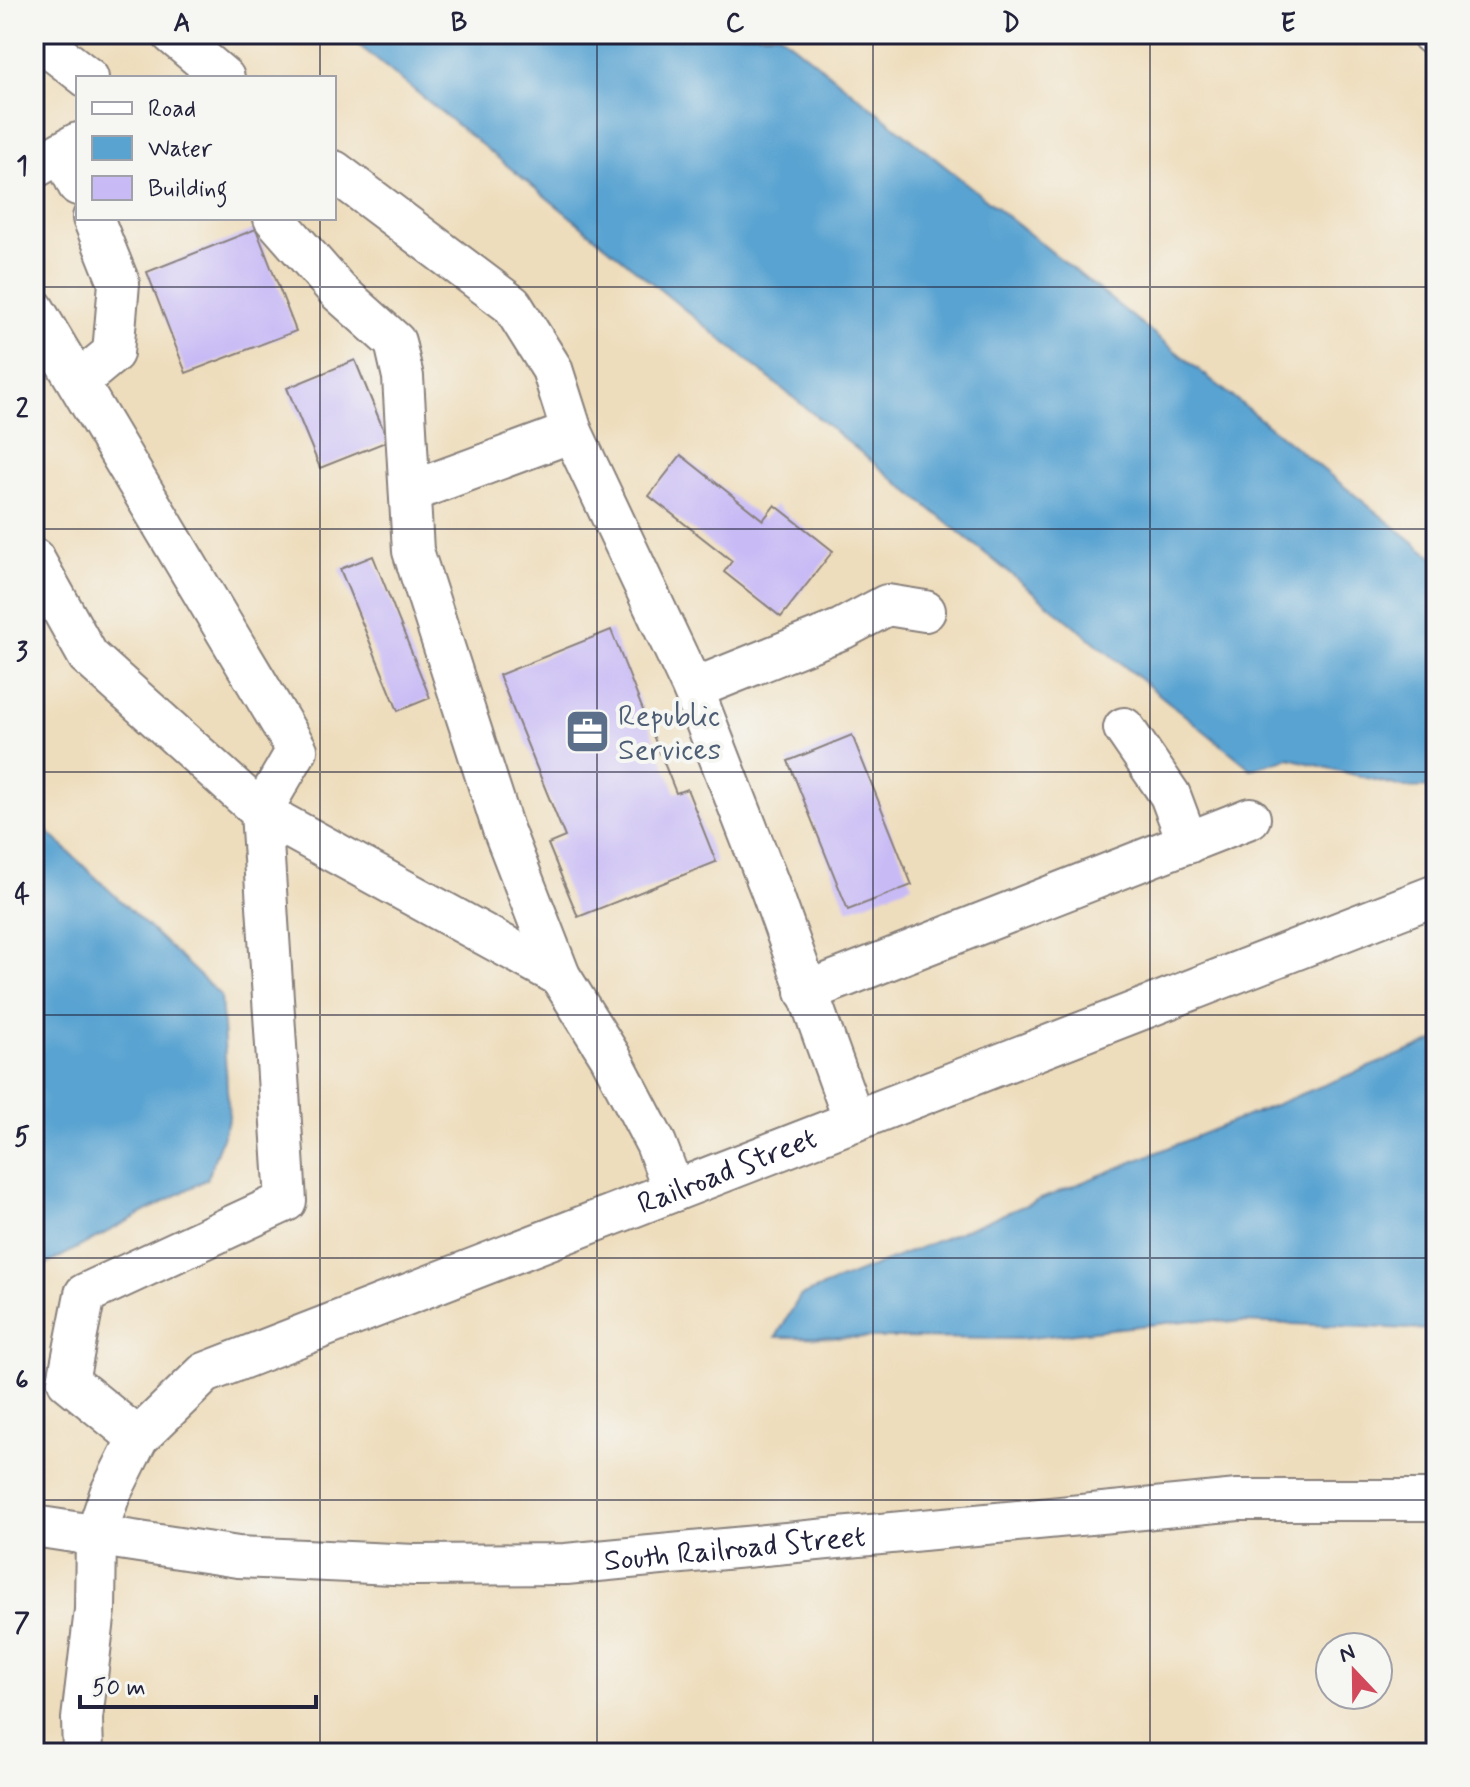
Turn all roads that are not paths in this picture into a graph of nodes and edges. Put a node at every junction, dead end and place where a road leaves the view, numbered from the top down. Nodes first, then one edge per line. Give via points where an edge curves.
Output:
1 (172, 34) edge
2 (34, 36) edge
3 (85, 76) edge
4 (222, 76) edge
5 (336, 173) edge
6 (94, 220) edge
7 (276, 220) edge
8 (34, 309) edge
9 (78, 382) junction
10 (572, 432) junction
11 (410, 492) junction
12 (34, 559) edge
13 (925, 611) dead end
14 (693, 689) junction
15 (1124, 728) dead end
16 (261, 812) junction
17 (1250, 818) dead end
18 (1188, 843) junction
19 (1436, 895) edge
20 (560, 976) junction
21 (806, 992) junction
22 (854, 1121) junction
23 (674, 1191) junction
24 (138, 1438) junction
25 (1436, 1500) edge
26 (34, 1526) edge
27 (96, 1535) junction
28 (83, 1753) edge

1 - 4 street
2 - 3 street
5 - 10 street via 512,305 552,369
6 - 9 street via 119,283 113,353
7 - 11 street via 339,292 395,342 403,377
8 - 9 street
9 - 16 street via 297,750
10 - 11 street
10 - 14 street
11 - 20 street via 413,551 503,829
12 - 16 street via 88,656
13 - 14 street via 887,605 842,629
14 - 21 street
15 - 18 street via 1170,795
16 - 20 street
16 - 24 street via 286,1201 85,1294 68,1381
17 - 18 street
18 - 21 street
19 - 22 street, Railroad Street
20 - 23 street via 610,1056
21 - 22 street
22 - 23 street, Railroad Street
23 - 24 street, Railroad Street via 205,1373
24 - 27 street, Railroad Street
25 - 27 street, South Railroad Street via 1238,1500 566,1564 415,1565 238,1557
26 - 27 street, South Railroad Street
27 - 28 street, Railroad Street

